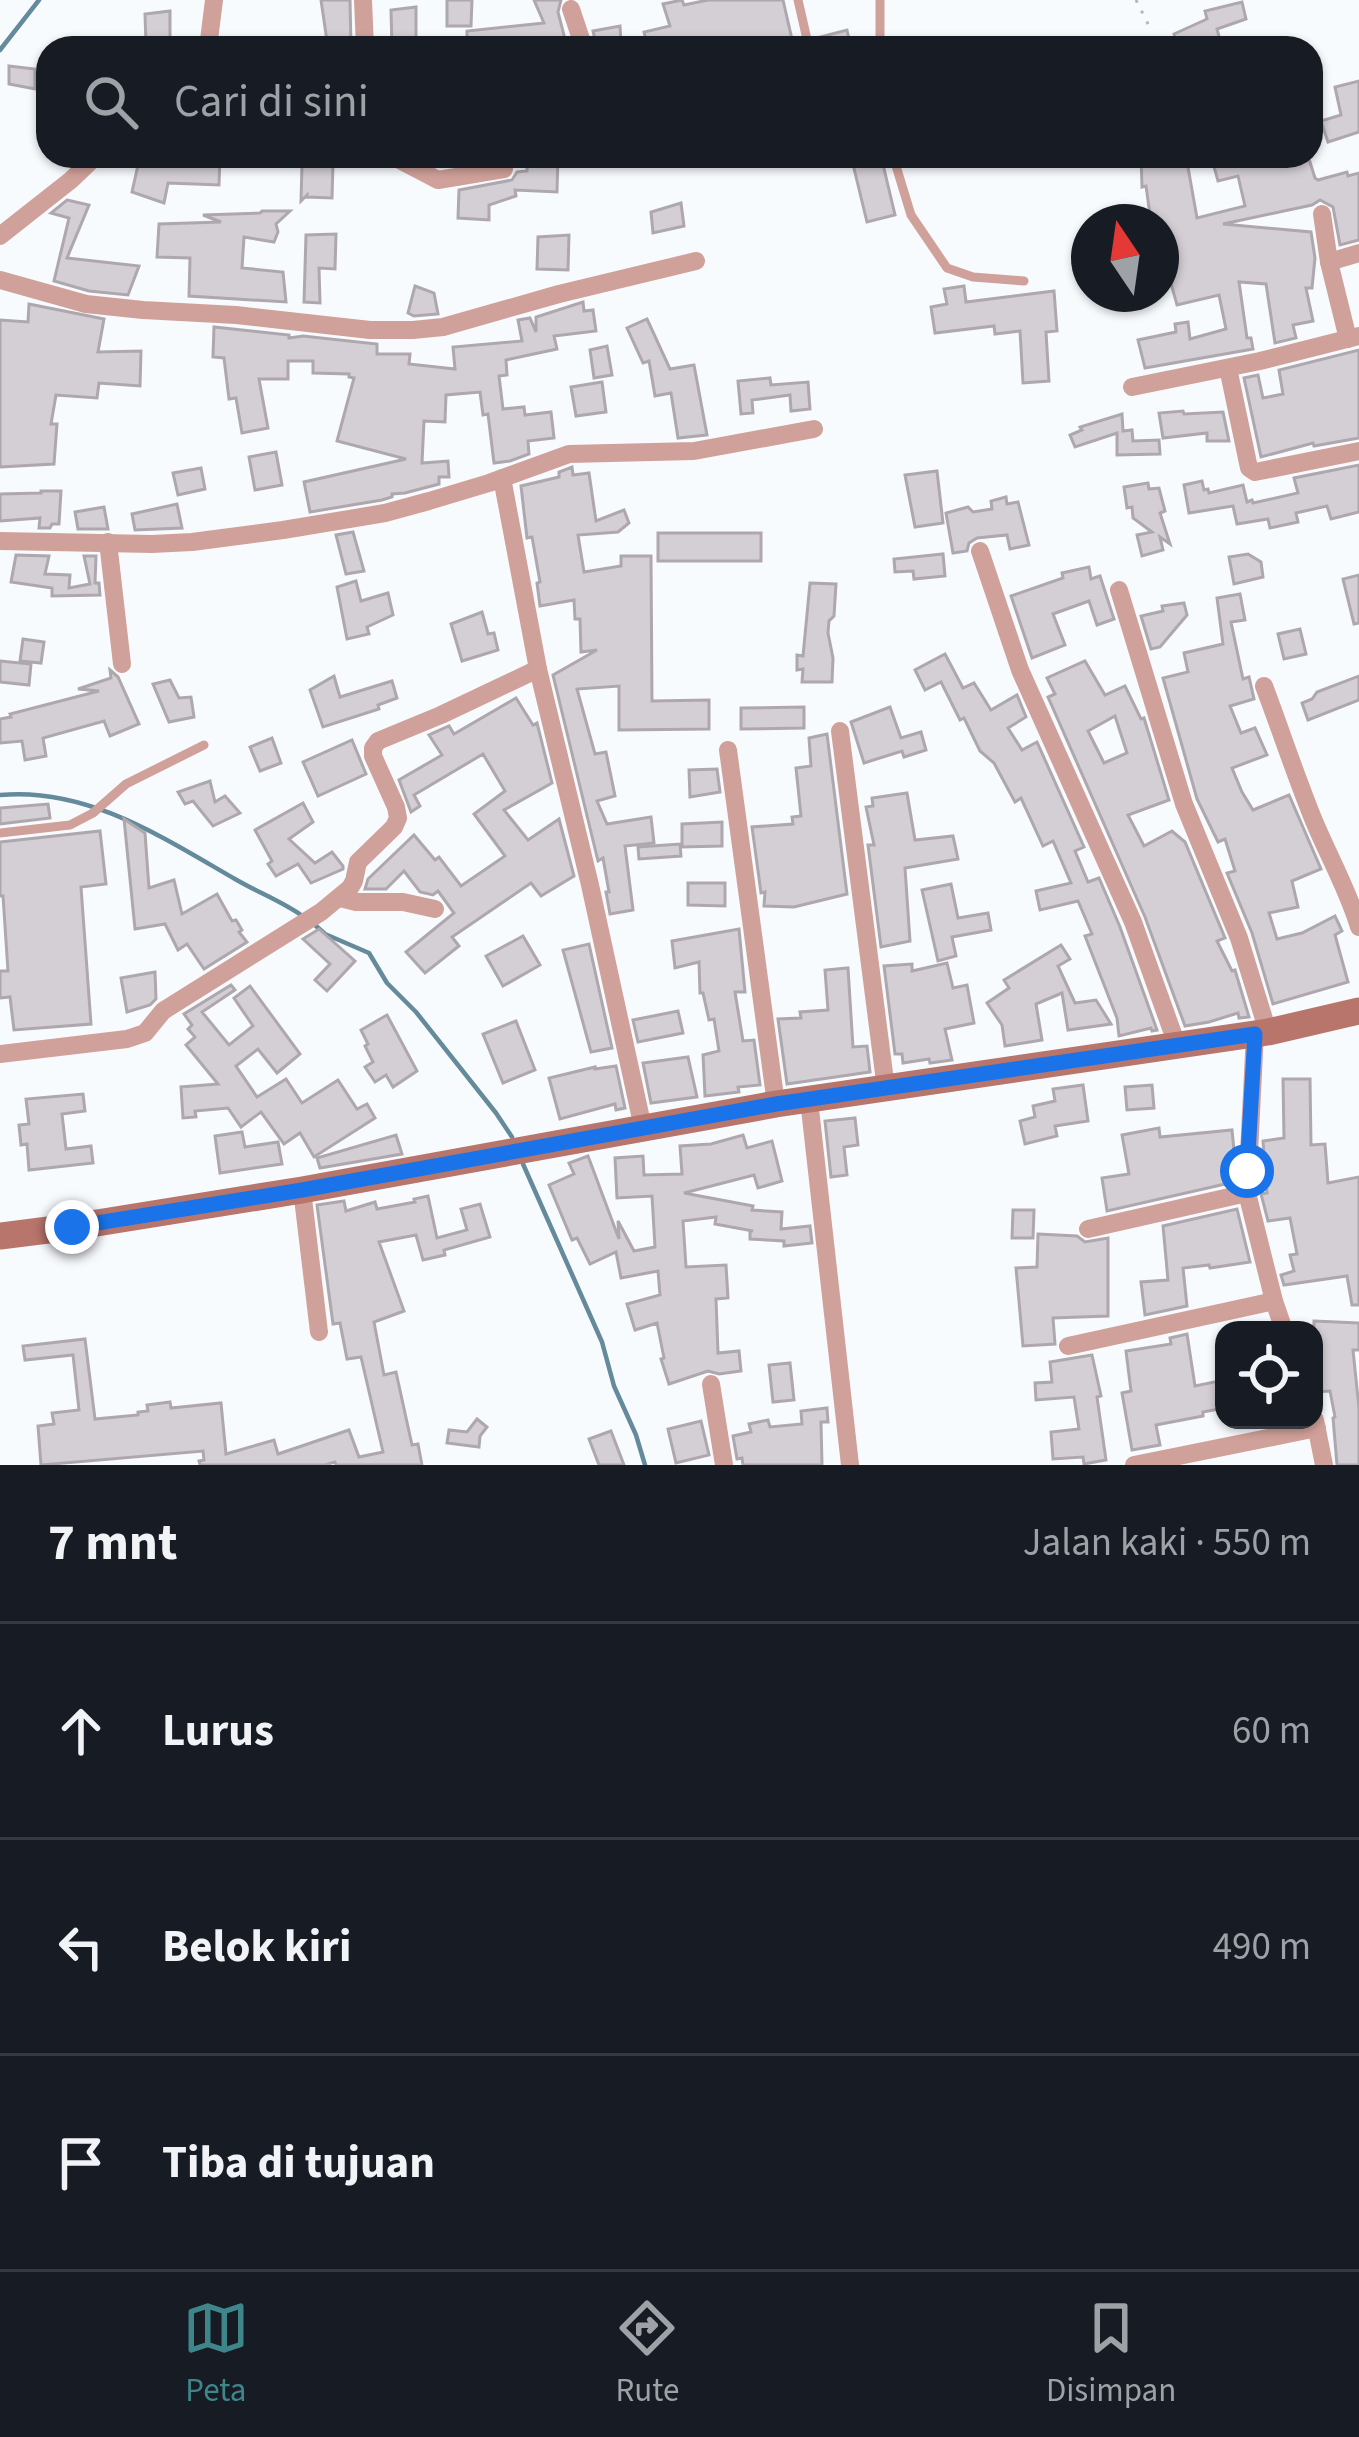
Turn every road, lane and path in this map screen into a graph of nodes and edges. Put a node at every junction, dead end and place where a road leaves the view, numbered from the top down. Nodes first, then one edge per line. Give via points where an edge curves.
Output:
1 (214, 0) edge
2 (363, 0) edge
3 (798, 0) edge
4 (880, 0) edge
5 (1136, 0) edge
6 (571, 9) dead end
7 (1152, 32) dead end
8 (210, 36) edge
9 (364, 36) edge
10 (580, 36) edge
11 (806, 36) edge
12 (880, 36) edge
13 (84, 168) edge
14 (414, 168) edge
15 (896, 168) edge
16 (504, 169) dead end
17 (1322, 214) dead end
18 (0, 236) edge
19 (1359, 253) edge
20 (696, 261) dead end
21 (1329, 262) junction
22 (0, 280) edge
23 (1024, 280) dead end
24 (1353, 338) edge
25 (1228, 368) junction
26 (1132, 387) dead end
27 (814, 429) dead end
28 (1359, 451) edge
29 (502, 478) junction
30 (0, 541) edge
31 (107, 542) junction
32 (980, 551) dead end
33 (1119, 590) dead end
34 (122, 664) dead end
35 (538, 669) junction
36 (1264, 686) dead end
37 (840, 731) dead end
38 (204, 745) dead end
39 (728, 750) dead end
40 (0, 833) edge
41 (340, 898) junction
42 (435, 909) dead end
43 (1359, 927) edge
44 (1359, 1011) edge
45 (1261, 1033) junction
46 (1177, 1045) junction
47 (0, 1054) edge
48 (886, 1089) junction
49 (809, 1100) junction
50 (776, 1104) junction
51 (644, 1128) junction
52 (302, 1190) junction
53 (1247, 1193) junction
54 (1088, 1229) dead end
55 (0, 1235) edge
56 (1274, 1301) junction
57 (1282, 1321) edge
58 (319, 1332) dead end
59 (1068, 1346) dead end
60 (711, 1384) dead end
61 (1286, 1429) edge
62 (1317, 1429) edge
63 (724, 1465) edge
64 (850, 1465) edge
65 (1134, 1465) edge
66 (1324, 1465) edge

1 - 8 street
2 - 9 street
3 - 11 lane
4 - 12 lane
5 - 7 path
6 - 10 street
13 - 18 street
14 - 16 street via 437,180
15 - 23 lane via 910,215 947,268
17 - 21 street
19 - 21 street
20 - 22 street via 412,330 86,304
21 - 24 street
24 - 25 street
25 - 26 street
25 - 28 street via 1255,472
27 - 29 street via 694,451 568,454
29 - 31 street via 341,522 192,542
29 - 35 street
30 - 31 street
31 - 34 street
32 - 46 street via 1020,670 1133,922
33 - 45 street via 1184,804 1239,938
35 - 41 street via 378,741 373,756 398,818 358,862
35 - 51 street
36 - 43 street
37 - 48 street
38 - 40 lane via 125,784 70,824
39 - 50 street
41 - 42 street
41 - 47 street via 163,1011 145,1034
44 - 45 main road
45 - 46 main road
45 - 53 street
46 - 48 main road
48 - 49 main road
49 - 50 main road
49 - 64 street
50 - 51 main road
51 - 52 main road
52 - 55 main road
52 - 58 street
53 - 54 street
53 - 56 street
56 - 57 street
56 - 59 street
60 - 63 street
61 - 65 street
62 - 66 street

